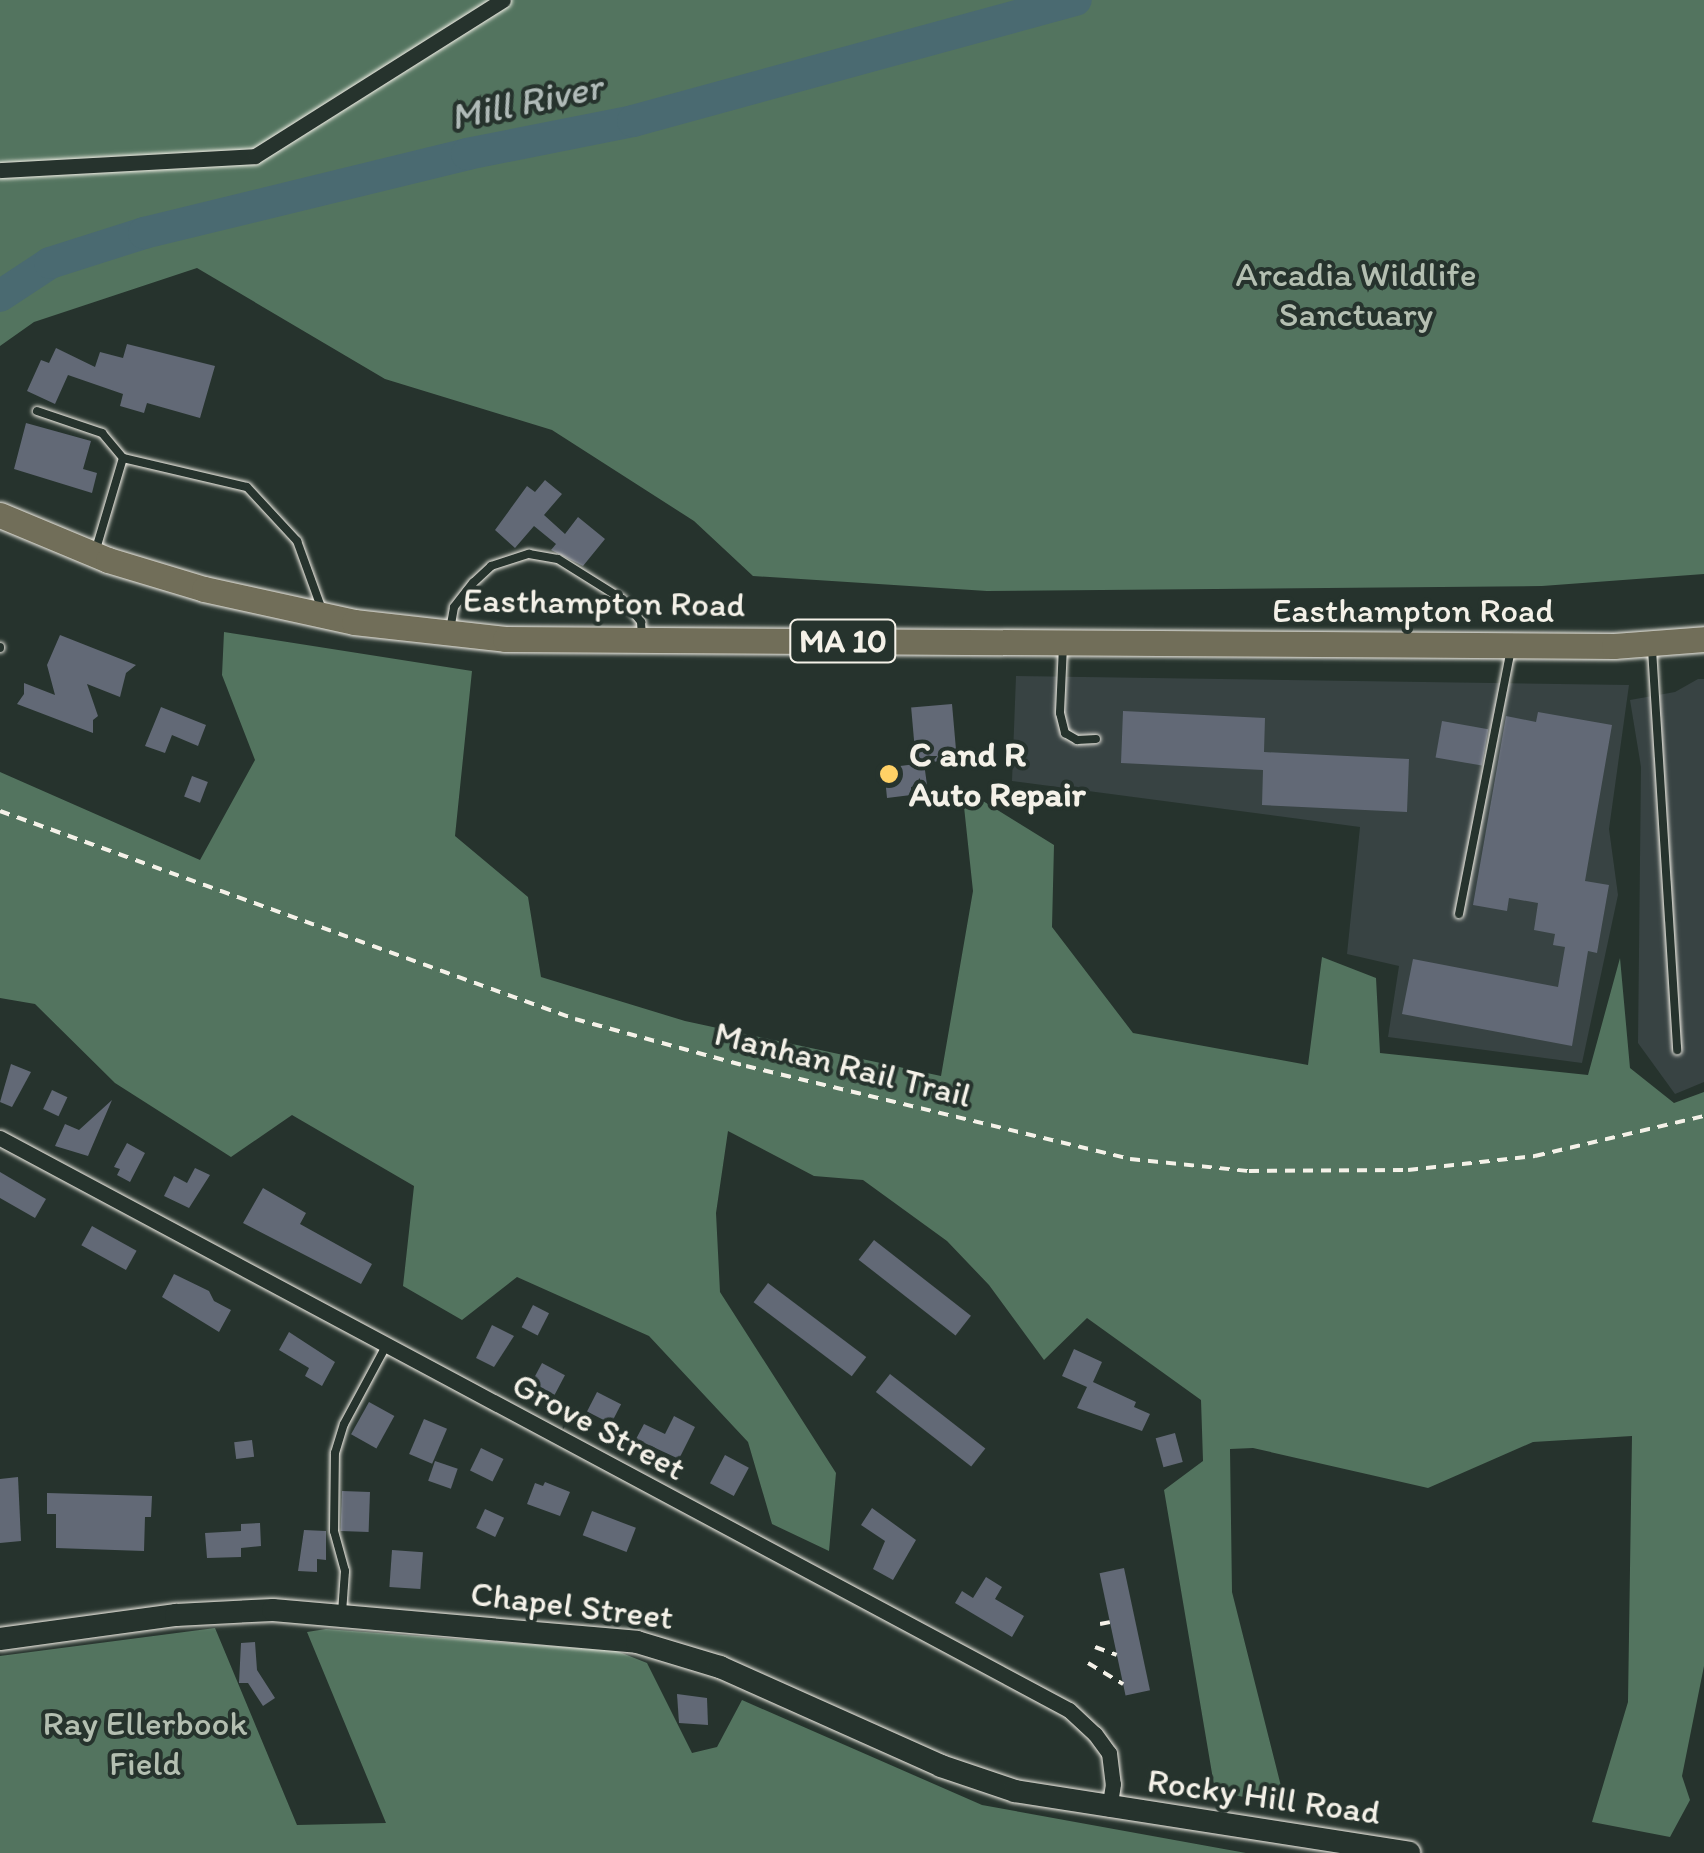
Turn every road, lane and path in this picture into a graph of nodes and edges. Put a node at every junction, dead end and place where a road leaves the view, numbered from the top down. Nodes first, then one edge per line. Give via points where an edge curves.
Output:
1 (503, 0) edge
2 (0, 170) edge
3 (37, 411) dead end
4 (123, 458) junction
5 (0, 515) edge
6 (94, 554) junction
7 (325, 616) junction
8 (449, 634) junction
9 (643, 640) junction
10 (1704, 640) edge
11 (1064, 642) junction
12 (1652, 644) junction
13 (1512, 646) junction
14 (1096, 739) dead end
15 (0, 811) edge
16 (1458, 914) dead end
17 (1677, 1050) dead end
18 (1704, 1116) edge
19 (0, 1138) edge
20 (386, 1346) junction
21 (342, 1615) junction
22 (1110, 1622) dead end
23 (1100, 1624) dead end
24 (0, 1638) edge
25 (1094, 1647) dead end
26 (1117, 1655) dead end
27 (1088, 1663) dead end
28 (1123, 1684) dead end
29 (1109, 1809) junction
30 (1409, 1853) edge

1 - 2 street via 255,156
3 - 4 lane via 102,433
4 - 6 lane
4 - 7 lane via 247,487 296,540
5 - 6 main road, Easthampton Road / MA 10
6 - 7 main road, Easthampton Road / MA 10 via 204,589
7 - 8 main road, Easthampton Road / MA 10
8 - 9 main road, Easthampton Road / MA 10
8 - 9 lane via 454,607 473,583 491,566 529,554 558,559 622,600 641,622
9 - 11 main road, Easthampton Road / MA 10
10 - 12 main road, Easthampton Road / MA 10
11 - 13 main road, Easthampton Road / MA 10
11 - 14 lane via 1065,733
12 - 13 main road, Easthampton Road / MA 10
12 - 17 lane
13 - 16 lane
15 - 18 path, Manhan Rail Trail via 592,1024 1130,1159 1249,1171 1408,1170 1535,1156
19 - 20 street, Grove Street
20 - 21 lane via 335,1453
20 - 29 street, Grove Street via 1069,1710 1108,1753 1114,1784
21 - 24 main road, Chapel Street via 224,1611
21 - 29 main road, Chapel Street via 673,1650 989,1784
22 - 23 path
25 - 26 path
27 - 28 path
29 - 30 main road, Rocky Hill Road

